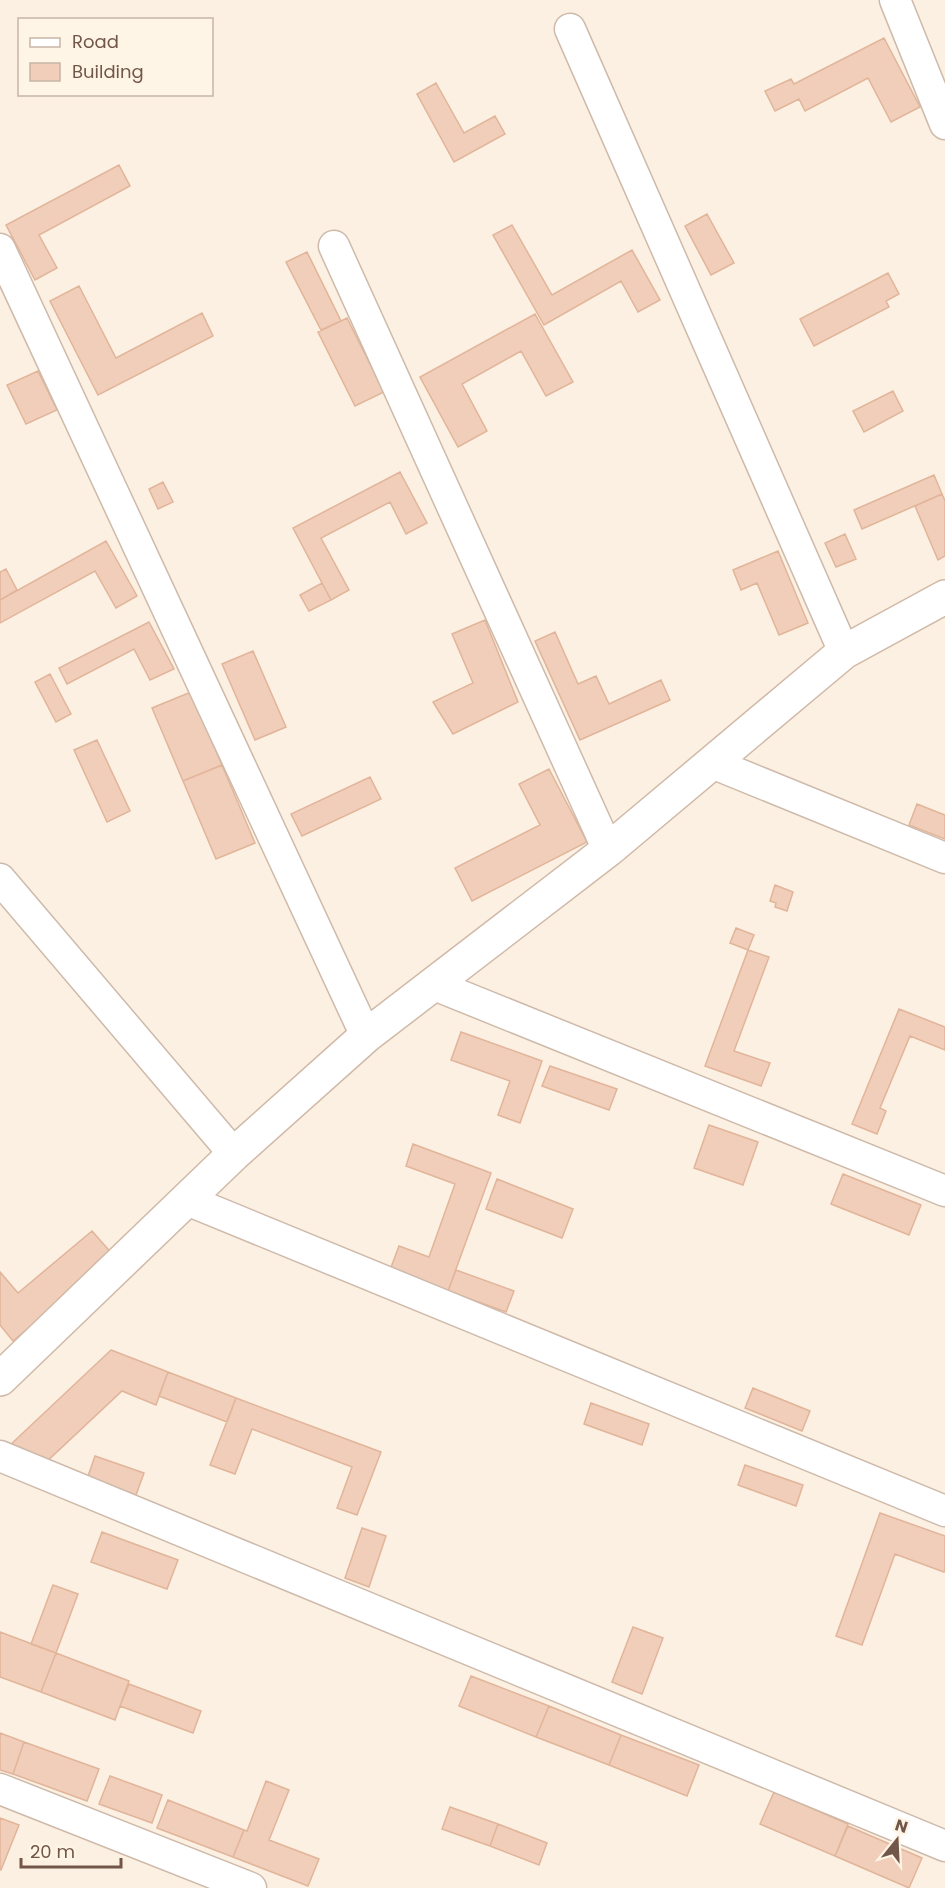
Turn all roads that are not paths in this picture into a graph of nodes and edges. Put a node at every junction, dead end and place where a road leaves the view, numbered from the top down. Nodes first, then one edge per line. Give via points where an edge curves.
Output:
1 (895, 0) edge
2 (570, 29) dead end
3 (945, 124) edge
4 (334, 246) dead end
5 (0, 249) edge
6 (945, 597) edge
7 (844, 652) junction
8 (712, 763) junction
9 (608, 850) junction
10 (945, 858) edge
11 (0, 879) edge
12 (432, 984) junction
13 (366, 1036) junction
14 (234, 1154) junction
15 (945, 1191) edge
16 (187, 1200) junction
17 (3, 1369) edge
18 (0, 1456) edge
19 (945, 1511) edge
20 (0, 1789) edge
21 (945, 1846) edge
22 (251, 1888) edge

1 - 3 street
2 - 7 street
4 - 9 street
5 - 13 street
6 - 7 street
7 - 8 street
8 - 9 street
8 - 10 street
9 - 12 street
11 - 14 street
12 - 13 street
12 - 15 street
13 - 14 street
14 - 16 street
16 - 17 street
16 - 19 street
18 - 21 street
20 - 22 street

